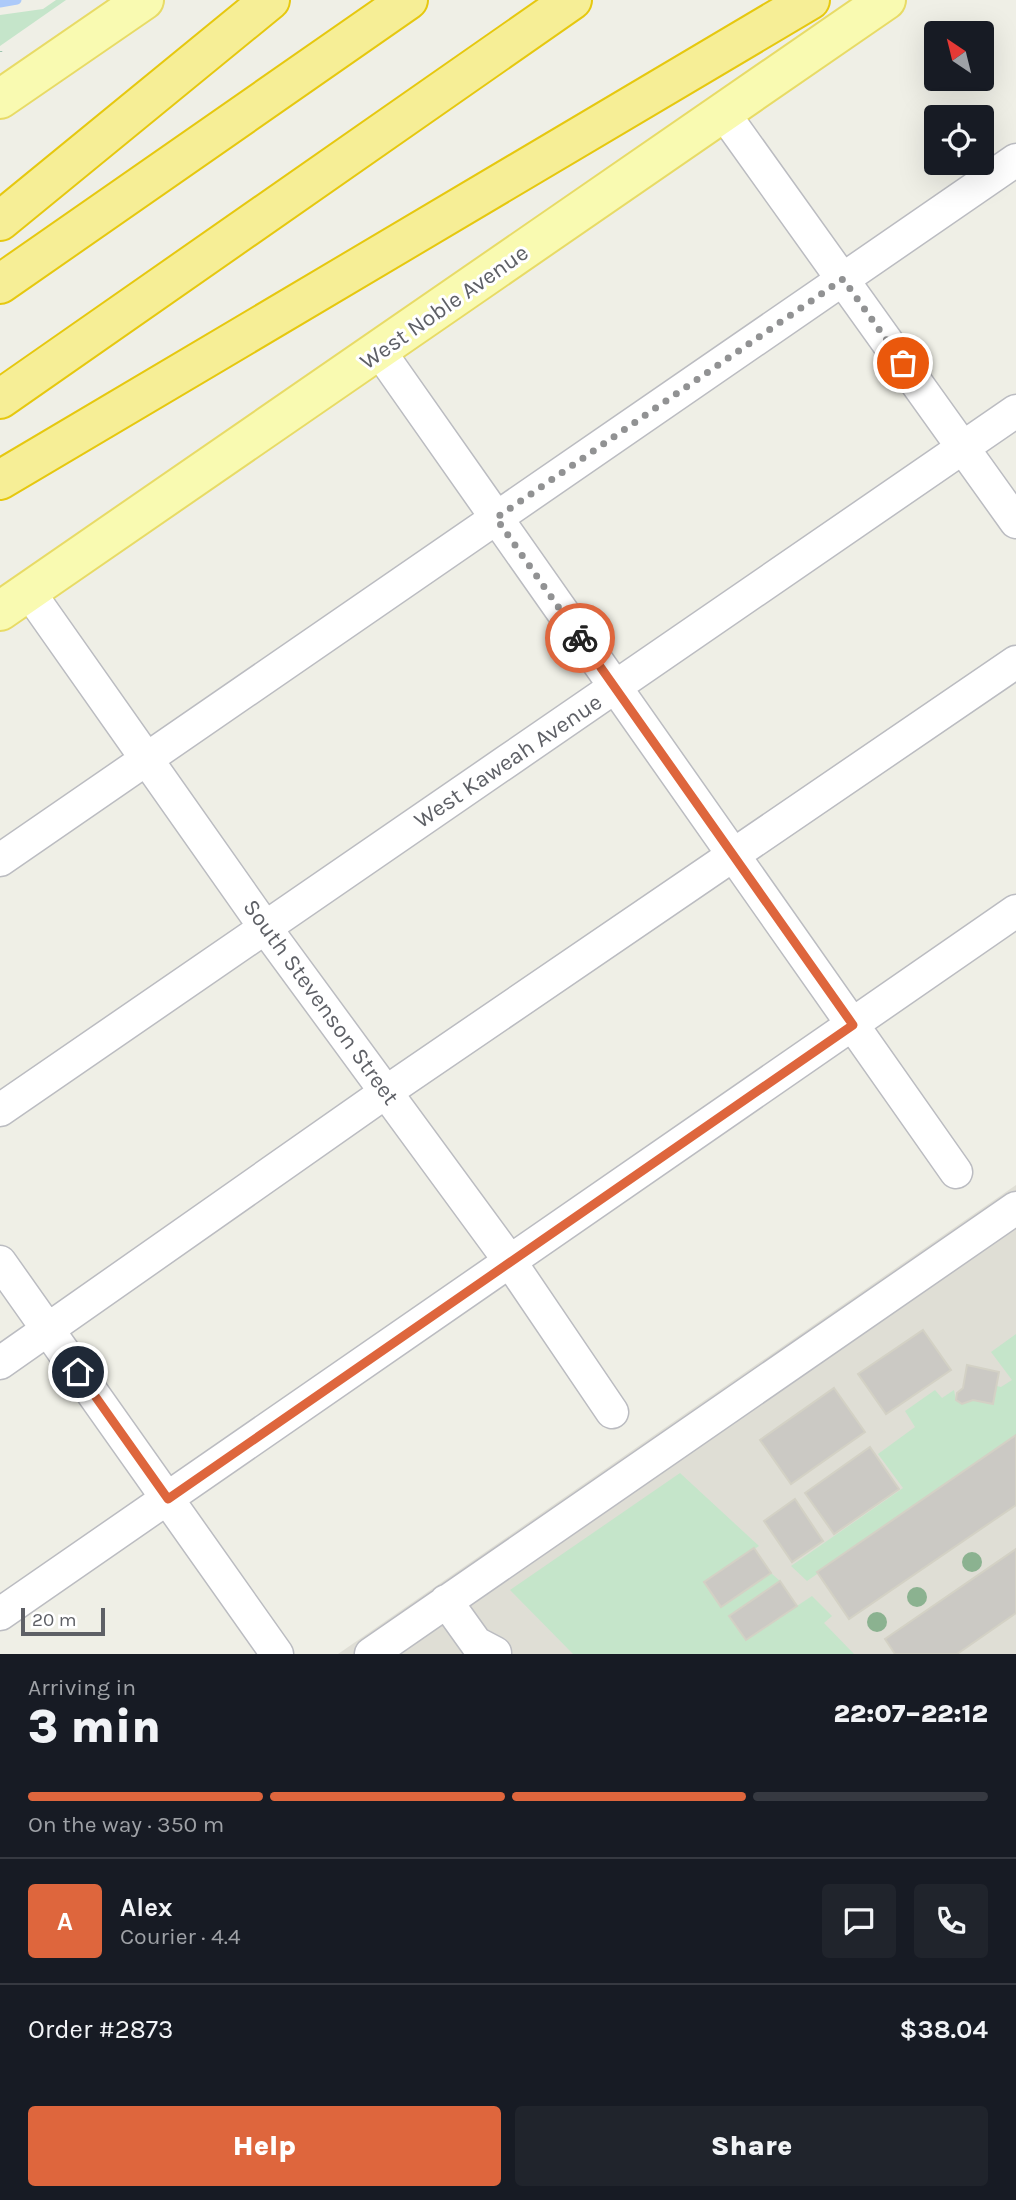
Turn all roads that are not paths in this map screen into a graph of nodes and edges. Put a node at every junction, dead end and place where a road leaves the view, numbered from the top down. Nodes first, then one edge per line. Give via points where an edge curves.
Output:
1 (270, 0) edge
2 (408, 0) edge
3 (572, 0) edge
4 (810, 0) edge
5 (886, 0) edge
6 (139, 2) edge
7 (0, 99) edge
8 (722, 111) junction
9 (1016, 160) edge
10 (0, 221) edge
11 (843, 279) junction
12 (0, 284) edge
13 (380, 352) junction
14 (0, 399) edge
15 (1016, 411) edge
16 (963, 447) junction
17 (0, 480) edge
18 (496, 518) junction
19 (1016, 522) edge
20 (14, 602) edge
21 (1016, 662) edge
22 (615, 688) junction
23 (147, 760) junction
24 (733, 855) junction
25 (0, 860) edge
26 (1016, 911) edge
27 (264, 926) junction
28 (853, 1025) junction
29 (386, 1092) junction
30 (0, 1111) edge
31 (956, 1172) dead end
32 (1016, 1208) edge
33 (509, 1260) junction
34 (0, 1262) edge
35 (48, 1330) junction
36 (0, 1363) edge
37 (612, 1412) dead end
38 (168, 1499) junction
39 (446, 1601) junction
40 (0, 1614) edge
41 (495, 1653) edge
42 (277, 1654) edge
43 (371, 1654) edge

1 - 10 highway
2 - 12 highway
3 - 14 highway
4 - 17 highway
5 - 8 main road, West Noble Avenue
6 - 7 main road
8 - 11 street
8 - 13 main road, West Noble Avenue
9 - 11 street
11 - 16 street
11 - 18 street
13 - 18 street
13 - 20 main road, West Noble Avenue
15 - 16 street, West Kaweah Avenue
16 - 19 street
16 - 22 street, West Kaweah Avenue
18 - 22 street
18 - 23 street
20 - 23 street, South Stevenson Street
21 - 24 street
22 - 24 street
22 - 27 street, West Kaweah Avenue
23 - 25 street
23 - 27 street, South Stevenson Street
24 - 28 street
24 - 29 street
26 - 28 street
27 - 29 street, South Stevenson Street
27 - 30 street, West Kaweah Avenue
28 - 31 street
28 - 33 street
29 - 33 street, South Stevenson Street
29 - 35 street
32 - 39 street
33 - 37 street, South Stevenson Street
33 - 38 street
34 - 35 street
35 - 36 street
35 - 38 street
38 - 40 street
38 - 42 street
39 - 41 street via 476,1643
39 - 43 street

